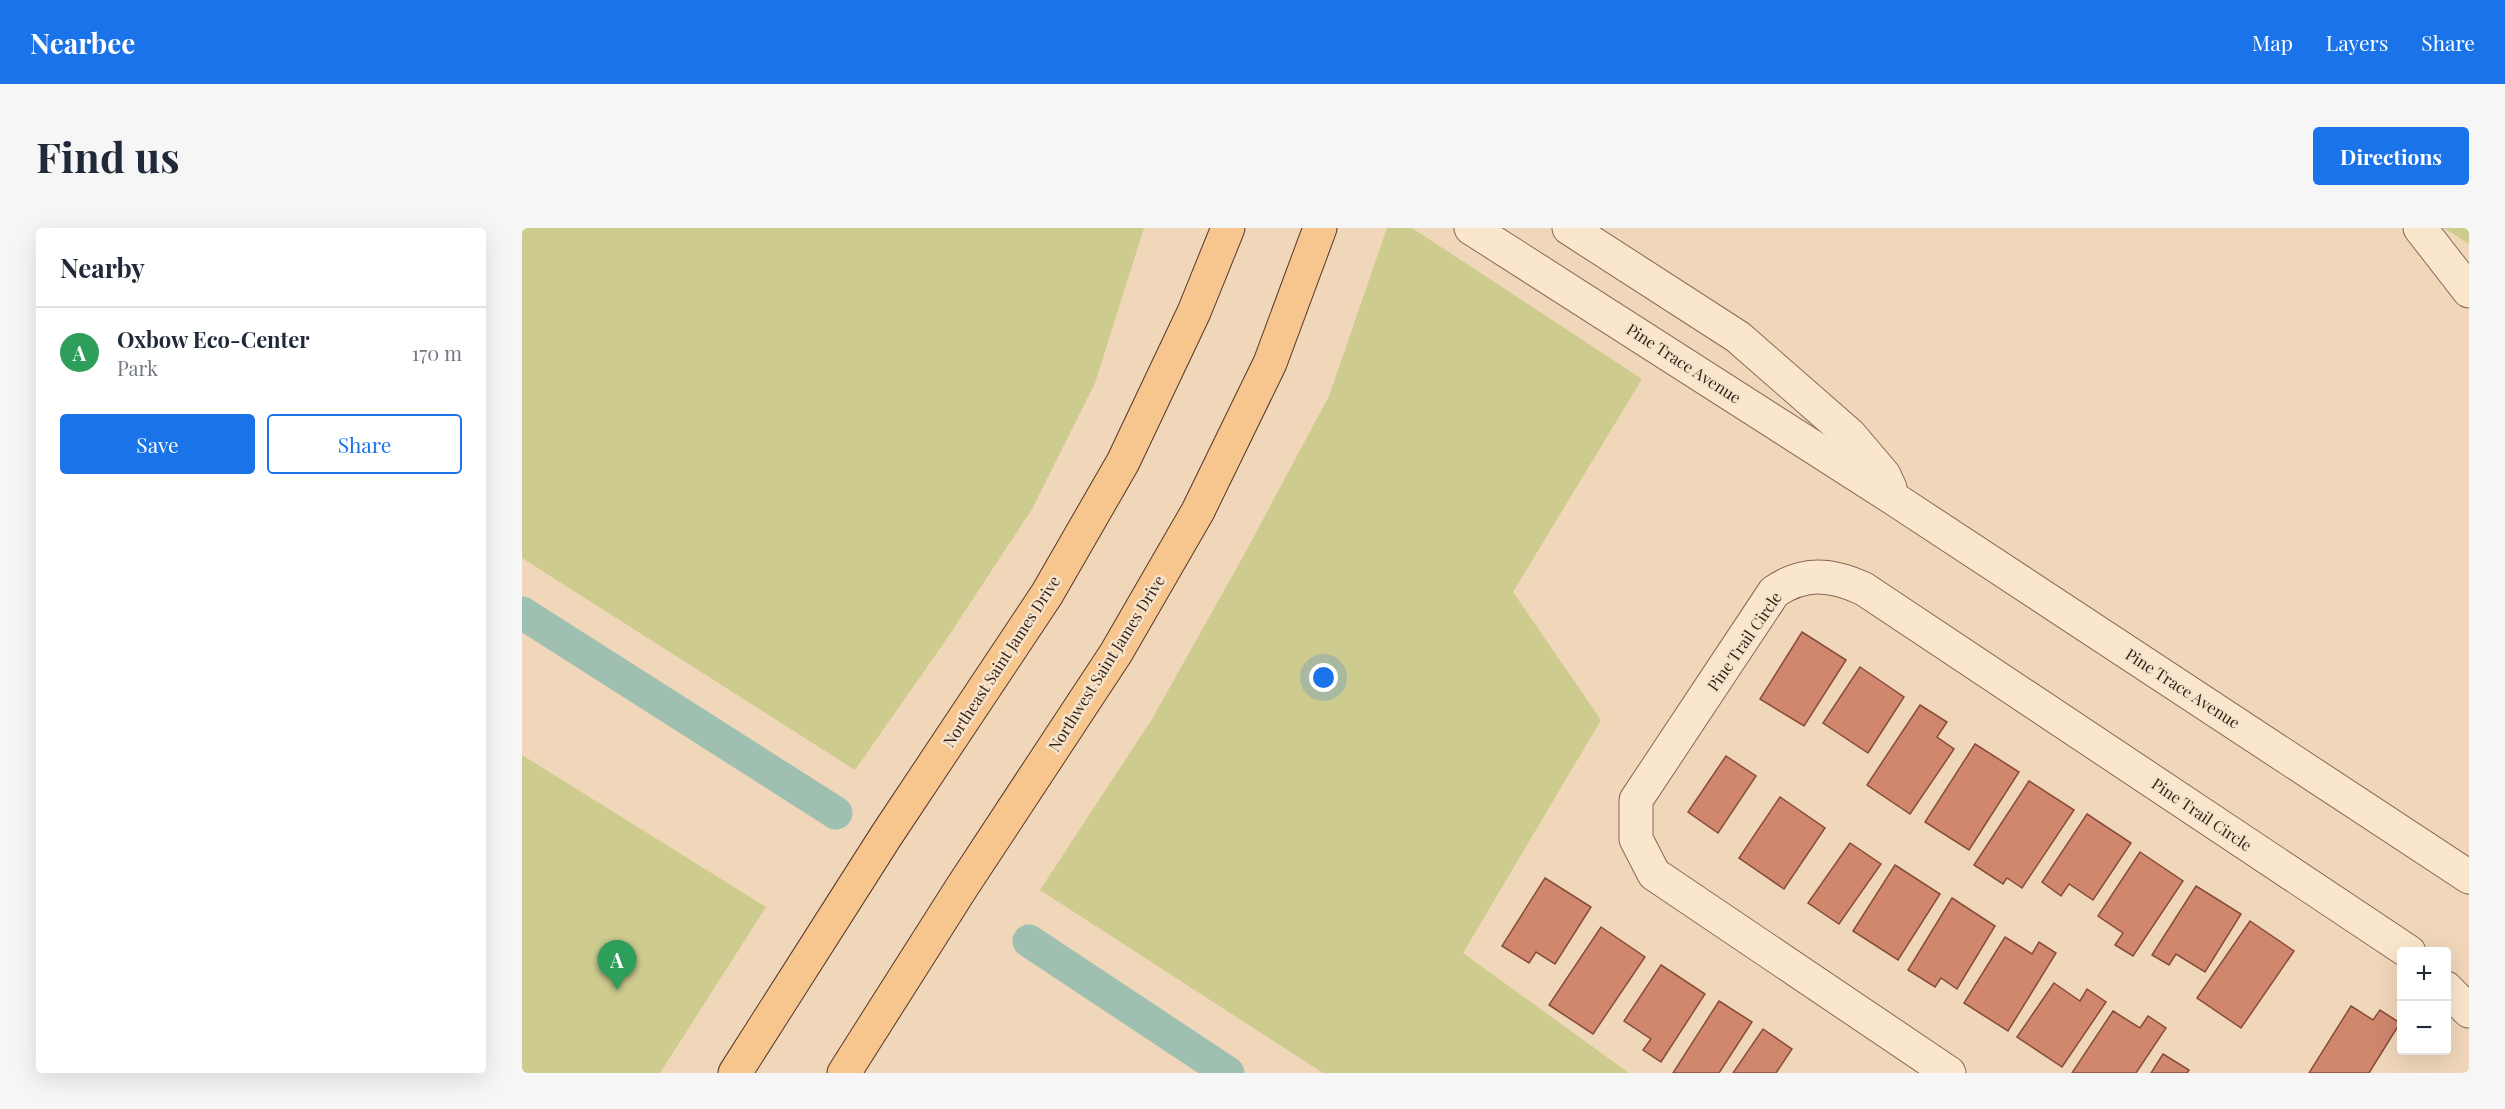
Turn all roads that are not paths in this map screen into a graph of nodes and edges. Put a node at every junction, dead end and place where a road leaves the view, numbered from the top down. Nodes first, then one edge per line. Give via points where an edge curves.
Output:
1 (1228, 228) edge
2 (1320, 228) edge
3 (1471, 228) edge
4 (1569, 228) edge
5 (2420, 228) edge
6 (2469, 291) edge
7 (1896, 500) junction
8 (2469, 877) edge
9 (2403, 947) edge
10 (2451, 993) edge
11 (2469, 1011) edge
12 (735, 1073) edge
13 (844, 1073) edge
14 (1949, 1073) edge

1 - 12 main road, Northeast Saint James Drive via 1194,312 1123,462 1047,594
2 - 13 main road, Northwest Saint James Drive via 1270,363 1192,521 1116,653
3 - 7 street, Pine Trace Avenue
4 - 7 street, Pine Trace Avenue via 1738,337 1850,435 1884,475
5 - 6 street
7 - 8 street, Pine Trace Avenue
9 - 14 street, Pine Trail Circle via 1864,589 1826,577 1789,581 1774,592 1636,800 1636,839 1654,874
10 - 11 street

